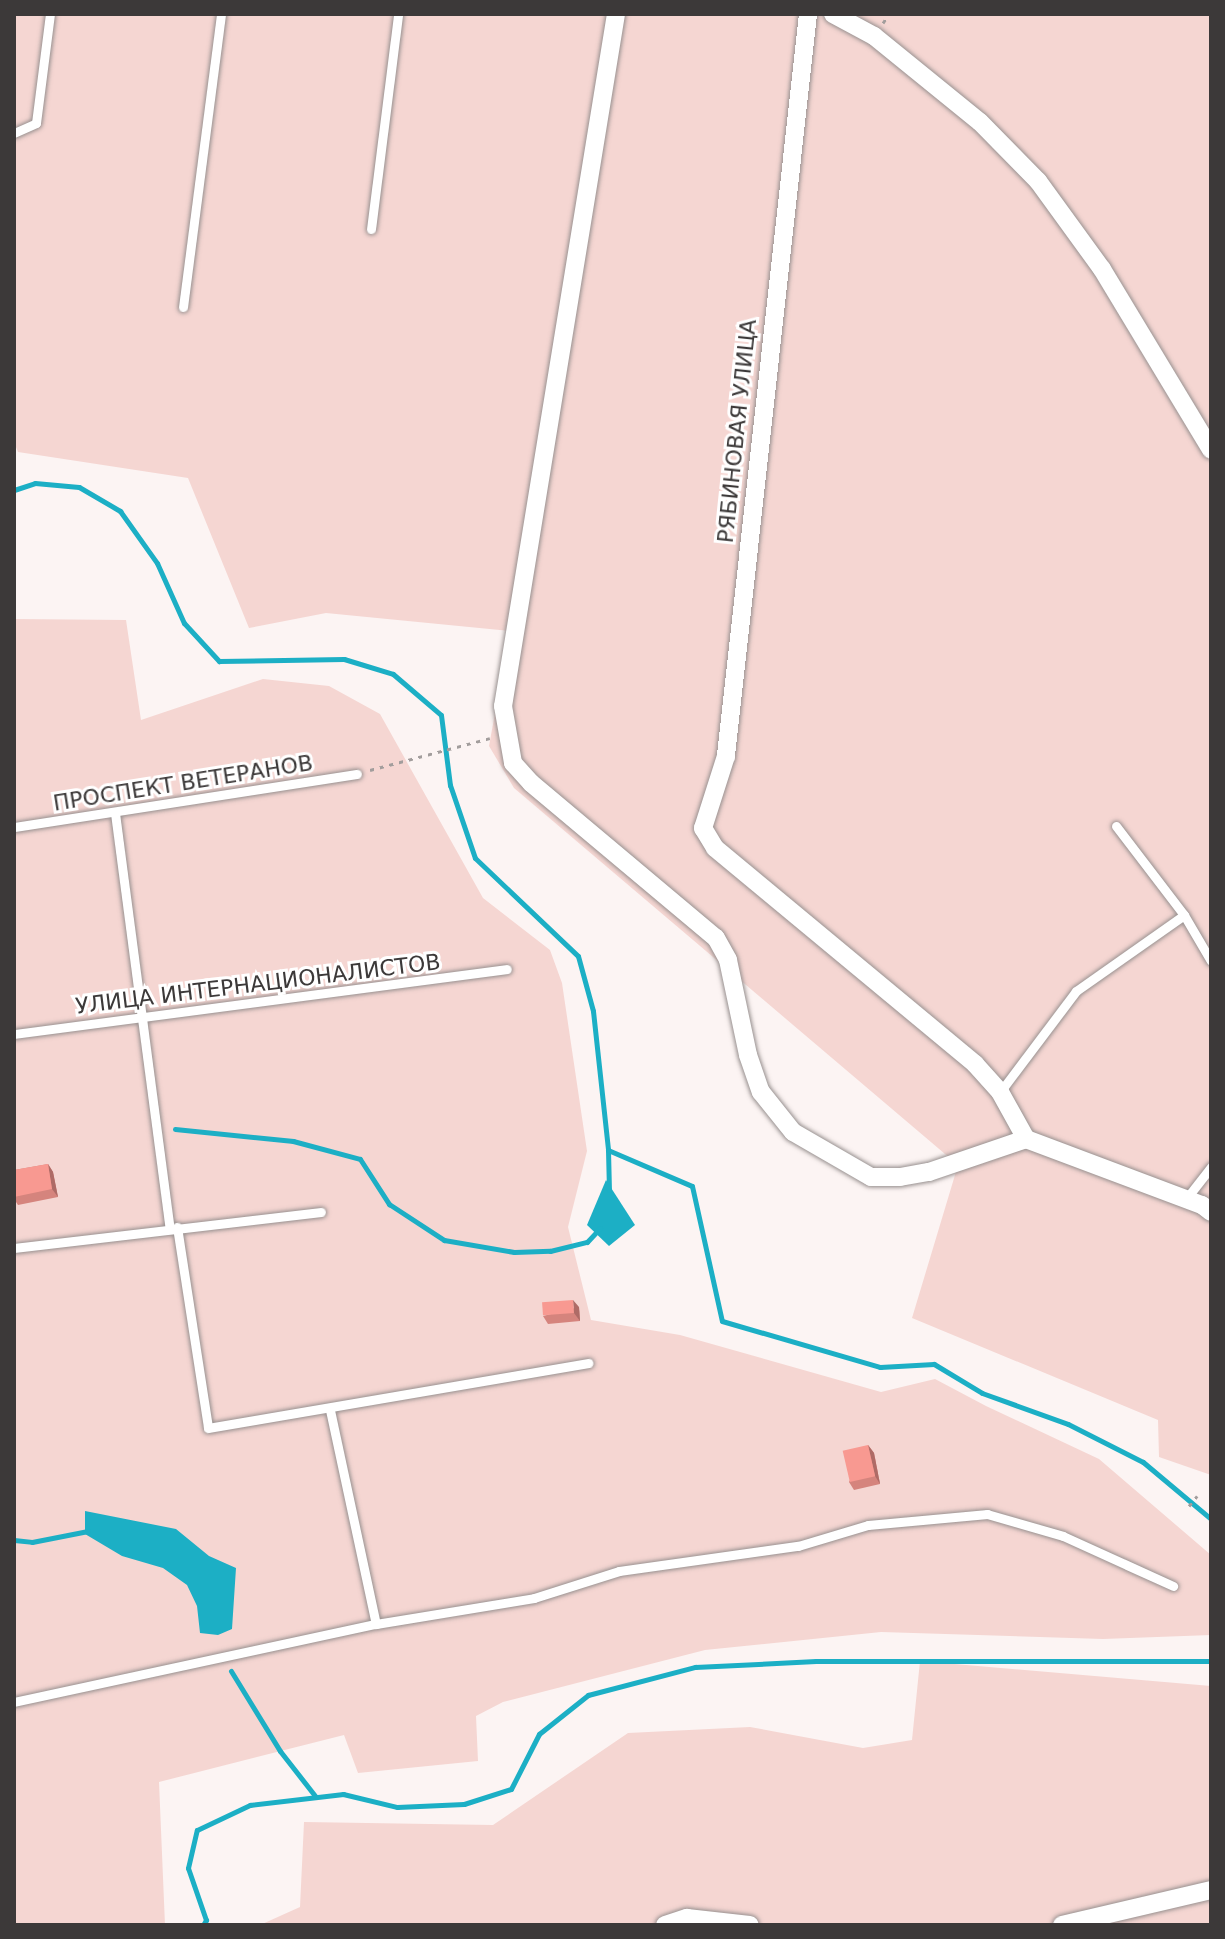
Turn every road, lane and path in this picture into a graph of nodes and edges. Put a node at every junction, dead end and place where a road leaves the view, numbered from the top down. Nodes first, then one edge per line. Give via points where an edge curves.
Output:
1 (50, 14) edge
2 (221, 14) edge
3 (398, 14) edge
4 (616, 14) edge
5 (808, 14) edge
6 (833, 14) edge
7 (14, 133) edge
8 (371, 229) dead end
9 (183, 307) dead end
10 (1211, 450) edge
11 (506, 734) junction
12 (357, 774) joint
13 (115, 813) junction
14 (1116, 826) dead end
15 (14, 827) edge
16 (1184, 915) junction
17 (1211, 961) edge
18 (507, 969) dead end
19 (142, 1017) junction
20 (14, 1034) edge
21 (1000, 1092) junction
22 (1026, 1139) junction
23 (1211, 1167) edge
24 (1186, 1199) junction
25 (321, 1212) dead end
26 (1211, 1212) edge
27 (174, 1228) junction
28 (14, 1248) edge
29 (588, 1363) dead end
30 (330, 1410) junction
31 (1197, 1496) dead end
32 (1189, 1506) dead end
33 (1173, 1586) dead end
34 (376, 1624) junction
35 (14, 1702) edge
36 (1211, 1890) edge
37 (665, 1925) edge
38 (750, 1925) edge
39 (1062, 1925) edge

1 - 7 lane via 36,123
2 - 9 lane
3 - 8 lane
4 - 11 street via 503,706
5 - 21 street, РЯБИНОВАЯ УЛИЦА via 726,756 703,828 715,848 975,1064
6 - 10 street via 886,45 980,122 1038,181 1102,269
11 - 12 path
11 - 22 street via 513,763 531,783 716,938 728,960 761,1092 793,1132 871,1177 929,1172
12 - 13 lane, ПРОСПЕКТ ВЕТЕРАНОВ
13 - 15 lane, ПРОСПЕКТ ВЕТЕРАНОВ
13 - 19 lane
14 - 16 lane
16 - 17 lane
16 - 21 lane via 1076,991
18 - 19 lane, УЛИЦА ИНТЕРНАЦИОНАЛИСТОВ
19 - 20 lane, УЛИЦА ИНТЕРНАЦИОНАЛИСТОВ
19 - 27 lane
21 - 22 street
22 - 24 street
23 - 24 lane
24 - 26 street
25 - 27 lane
27 - 28 lane
27 - 30 lane via 208,1428
29 - 30 lane
30 - 34 lane
31 - 32 path
33 - 34 lane via 1063,1536 987,1514 868,1525 798,1546 619,1571 534,1598
34 - 35 lane
36 - 39 street
37 - 38 street via 687,1918

